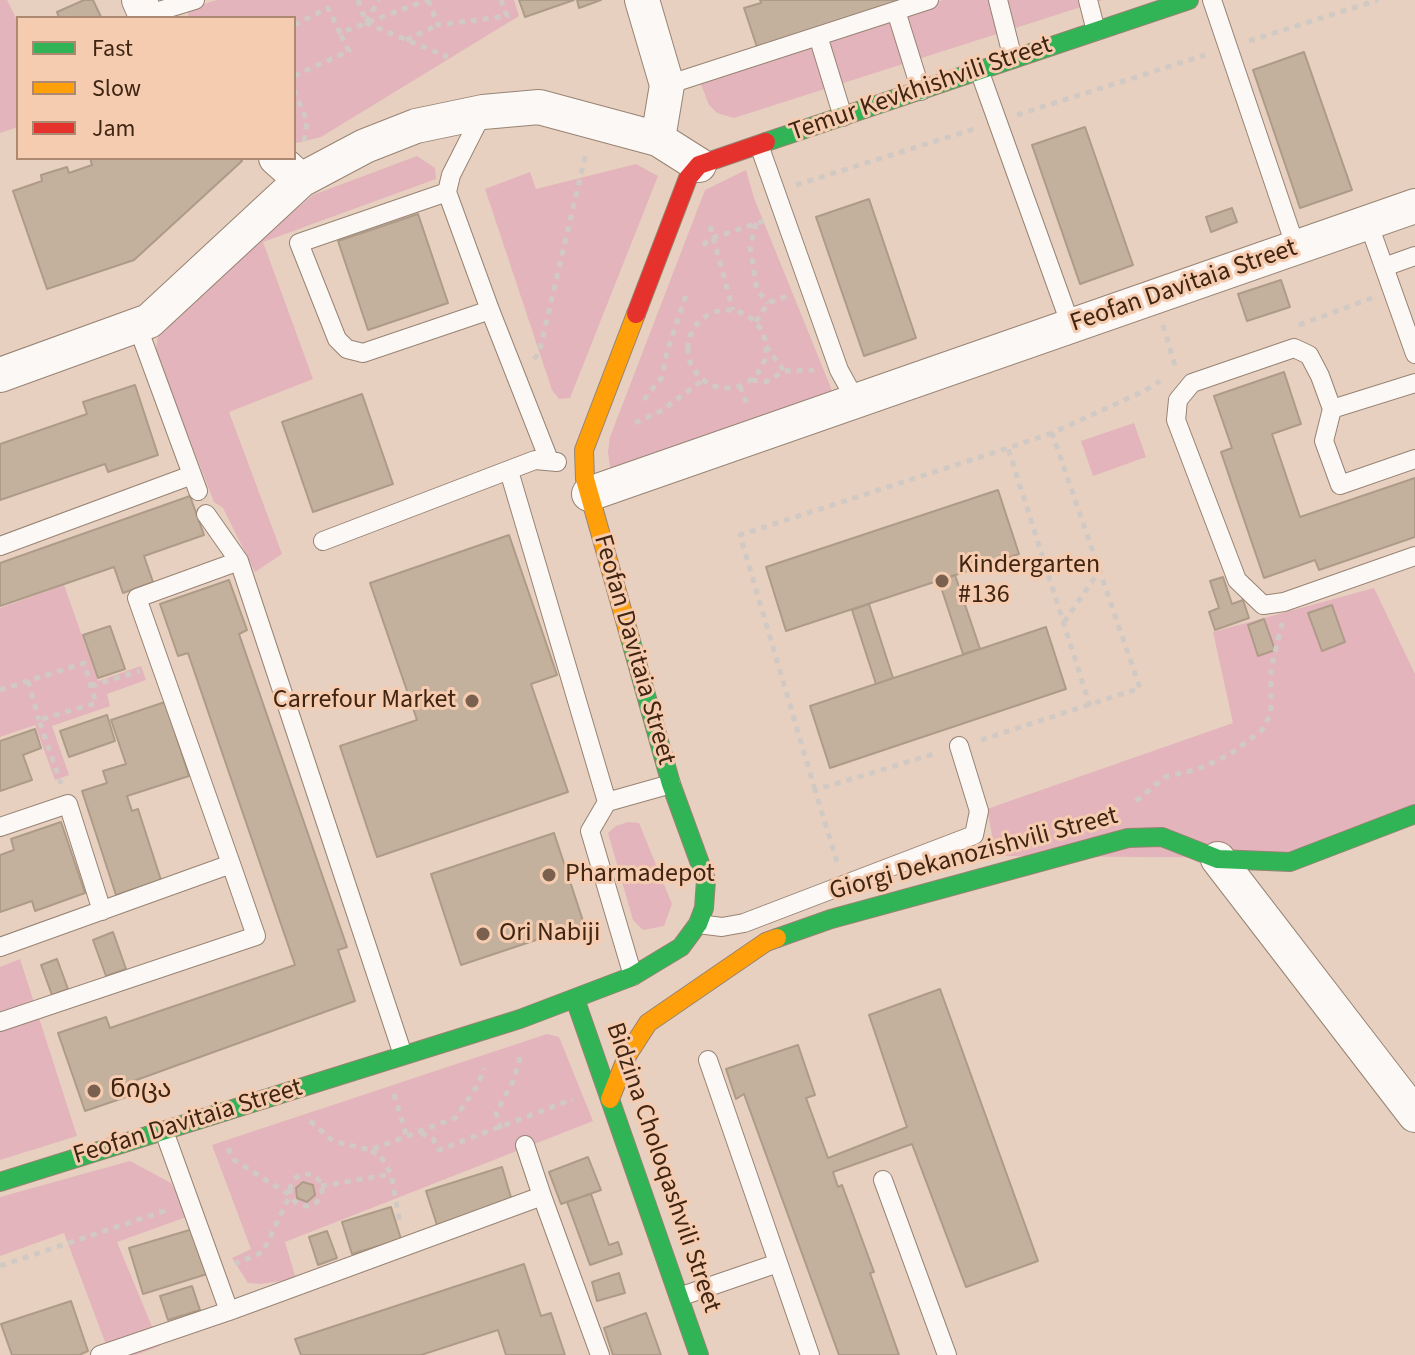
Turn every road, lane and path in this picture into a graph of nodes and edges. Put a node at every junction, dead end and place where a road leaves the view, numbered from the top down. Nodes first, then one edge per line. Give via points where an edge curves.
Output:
1 (195, 0) edge
2 (358, 0) edge
3 (379, 0) edge
4 (427, 0) edge
5 (501, 0) edge
6 (642, 0) edge
7 (929, 0) edge
8 (998, 0) edge
9 (1088, 0) edge
10 (1212, 0) edge
11 (1378, 0) edge
12 (1178, 2) edge
13 (144, 11) edge
14 (896, 11) junction
15 (366, 23) junction
16 (296, 24) edge
17 (438, 25) junction
18 (1096, 31) junction
19 (340, 33) junction
20 (818, 36) junction
21 (406, 40) junction
22 (1228, 48) junction
23 (448, 57) dead end
24 (1014, 59) junction
25 (979, 70) junction
26 (296, 75) edge
27 (667, 85) junction
28 (921, 91) junction
29 (296, 95) edge
30 (483, 112) junction
31 (843, 117) junction
32 (595, 121) junction
33 (998, 121) junction
34 (658, 139) junction
35 (759, 145) junction
36 (296, 153) edge
37 (293, 162) edge
38 (699, 165) junction
39 (447, 192) junction
40 (776, 192) junction
41 (1415, 206) edge
42 (785, 217) junction
43 (757, 222) junction
44 (1368, 222) junction
45 (710, 224) dead end
46 (712, 238) junction
47 (700, 248) dead end
48 (1296, 248) junction
49 (1415, 256) edge
50 (1384, 267) junction
51 (809, 287) junction
52 (687, 290) dead end
53 (768, 303) junction
54 (490, 310) junction
55 (733, 310) junction
56 (756, 322) junction
57 (137, 325) junction
58 (1071, 326) junction
59 (766, 346) junction
60 (1168, 346) dead end
61 (1415, 354) edge
62 (839, 370) junction
63 (1177, 370) dead end
64 (784, 371) junction
65 (0, 375) edge
66 (517, 379) junction
67 (703, 380) junction
68 (751, 380) junction
69 (1415, 383) edge
70 (1144, 391) dead end
71 (856, 401) junction
72 (1332, 409) junction
73 (635, 423) junction
74 (634, 431) dead end
75 (1052, 433) junction
76 (1008, 448) junction
77 (1415, 459) edge
78 (549, 460) junction
79 (509, 471) junction
80 (587, 486) junction
81 (206, 514) dead end
82 (323, 541) dead end
83 (0, 546) edge
84 (1415, 556) edge
85 (239, 561) junction
86 (1100, 570) junction
87 (1284, 602) junction
88 (1064, 623) junction
89 (160, 665) junction
90 (28, 681) junction
91 (91, 686) junction
92 (0, 690) edge
93 (1090, 706) junction
94 (39, 720) junction
95 (959, 746) junction
96 (671, 784) junction
97 (815, 790) junction
98 (607, 802) junction
99 (68, 804) junction
100 (1415, 814) edge
101 (0, 827) edge
102 (1128, 838) junction
103 (1218, 859) junction
104 (231, 864) junction
105 (845, 886) junction
106 (102, 911) junction
107 (698, 924) junction
108 (0, 947) edge
109 (633, 976) junction
110 (575, 999) junction
111 (0, 1022) edge
112 (519, 1047) dead end
113 (403, 1055) junction
114 (708, 1060) dead end
115 (487, 1062) dead end
116 (394, 1093) dead end
117 (585, 1094) dead end
118 (610, 1099) junction
119 (306, 1114) dead end
120 (1415, 1115) edge
121 (500, 1128) junction
122 (164, 1131) junction
123 (421, 1133) junction
124 (407, 1138) junction
125 (525, 1145) joint
126 (228, 1146) dead end
127 (370, 1150) junction
128 (391, 1174) junction
129 (883, 1180) dead end
130 (0, 1182) edge
131 (321, 1186) junction
132 (290, 1195) junction
133 (542, 1196) junction
134 (190, 1202) junction
135 (408, 1245) junction
136 (231, 1250) dead end
137 (778, 1263) junction
138 (0, 1266) edge
139 (679, 1297) junction
140 (229, 1311) junction
141 (100, 1355) edge
142 (600, 1355) edge
143 (699, 1355) edge
144 (810, 1355) edge
145 (947, 1355) edge

1 - 13 lane
2 - 15 path
3 - 15 path
4 - 15 path
4 - 17 path
5 - 17 path via 507,16
6 - 27 street
7 - 14 lane
8 - 24 lane
9 - 18 lane
10 - 22 lane
11 - 22 path
12 - 18 main road, Temur Kevkhishvili Street
14 - 20 lane
14 - 28 lane
15 - 19 path
15 - 21 path
16 - 19 path via 328,8
17 - 21 path
18 - 24 main road, Temur Kevkhishvili Street
19 - 26 path via 349,51
20 - 27 lane
20 - 31 lane
21 - 23 path
22 - 33 path
22 - 48 lane
24 - 25 main road, Temur Kevkhishvili Street
25 - 28 main road, Temur Kevkhishvili Street
25 - 33 lane
27 - 34 street
28 - 31 main road, Temur Kevkhishvili Street
29 - 36 path via 307,121
30 - 32 street via 539,107
30 - 37 street
30 - 39 lane
31 - 35 main road, Temur Kevkhishvili Street
32 - 34 street
32 - 66 path via 539,353
33 - 40 path
33 - 58 lane
34 - 38 street
35 - 38 main road, Temur Kevkhishvili Street
35 - 40 lane
37 - 57 street via 149,321
38 - 80 main road via 675,209 584,450
39 - 54 lane
39 - 54 lane via 299,243 337,339 347,349 363,353
40 - 42 lane
41 - 44 street, Feofan Davitaia Street
42 - 43 path
42 - 51 lane
43 - 46 path
43 - 53 path via 750,247 757,290
44 - 48 street, Feofan Davitaia Street
44 - 50 lane
45 - 46 path
46 - 47 path
46 - 55 path
48 - 58 street, Feofan Davitaia Street
49 - 50 lane
50 - 61 lane
51 - 53 path
51 - 62 lane
52 - 73 path via 662,377 637,409
53 - 56 path
54 - 66 lane
55 - 56 path
55 - 67 path via 708,314 692,333 690,359
56 - 59 path
57 - 65 street
57 - 83 lane via 195,483
58 - 71 street, Feofan Davitaia Street
59 - 64 path
59 - 68 path via 760,371
60 - 63 path
62 - 64 path
62 - 71 lane
64 - 68 path via 766,382
66 - 78 lane
67 - 68 path via 727,388
67 - 73 path
69 - 72 lane
70 - 75 path
71 - 80 street, Feofan Davitaia Street
72 - 77 lane via 1324,441 1340,485
72 - 87 lane via 1309,355 1294,348 1192,383 1178,400 1176,420 1237,580 1263,605
73 - 74 path
75 - 76 path
75 - 86 path
76 - 88 path
76 - 97 path via 740,535
78 - 79 lane
78 - 80 lane
79 - 82 lane
79 - 98 lane
80 - 96 main road, Feofan Davitaia Street
81 - 85 lane
84 - 87 lane
85 - 89 lane via 137,598
85 - 113 lane
86 - 88 path
86 - 93 path via 1140,688
87 - 102 path via 1271,669 1271,713 1262,730 1229,755 1165,777 1131,805
88 - 93 path
89 - 91 path
89 - 104 lane
90 - 91 path via 84,663
90 - 92 path
90 - 94 path
91 - 94 path via 96,703
93 - 95 path
94 - 99 path
95 - 97 path
95 - 105 lane via 979,811 974,835
96 - 98 lane
96 - 107 main road, Feofan Davitaia Street via 706,880
97 - 105 path
98 - 109 lane via 590,831
99 - 101 lane
99 - 106 lane
100 - 103 main road, Giorgi Dekanozishvili Street via 1290,862
102 - 103 main road, Giorgi Dekanozishvili Street via 1162,837
102 - 118 main road, Giorgi Dekanozishvili Street via 831,919 766,942 648,1023 628,1054
103 - 120 street
104 - 106 lane
104 - 111 lane via 256,936
105 - 107 lane via 744,923
106 - 108 lane
107 - 109 main road, Feofan Davitaia Street via 681,947
109 - 110 main road, Feofan Davitaia Street
110 - 113 main road, Feofan Davitaia Street
110 - 118 main road, Bidzina Choloqashvili Street
112 - 121 path via 514,1079 496,1113
113 - 122 main road, Feofan Davitaia Street
114 - 137 lane
115 - 123 path via 455,1118
116 - 124 path
117 - 121 path
118 - 139 main road, Bidzina Choloqashvili Street
119 - 127 path via 333,1141
121 - 123 path via 439,1150
121 - 125 path via 508,1150
122 - 130 main road, Feofan Davitaia Street
122 - 134 lane
123 - 124 path
124 - 127 path
125 - 133 lane
126 - 132 path via 234,1160
127 - 128 path via 380,1155
128 - 131 path
128 - 135 path
129 - 145 lane
131 - 132 path via 317,1202 310,1206 301,1206
131 - 132 path via 310,1174 302,1174 294,1179
132 - 136 path via 263,1252 237,1263
133 - 135 lane
133 - 142 lane
134 - 138 path
134 - 140 lane
135 - 140 lane
137 - 139 lane
137 - 144 lane
139 - 143 main road, Bidzina Choloqashvili Street
140 - 141 lane

